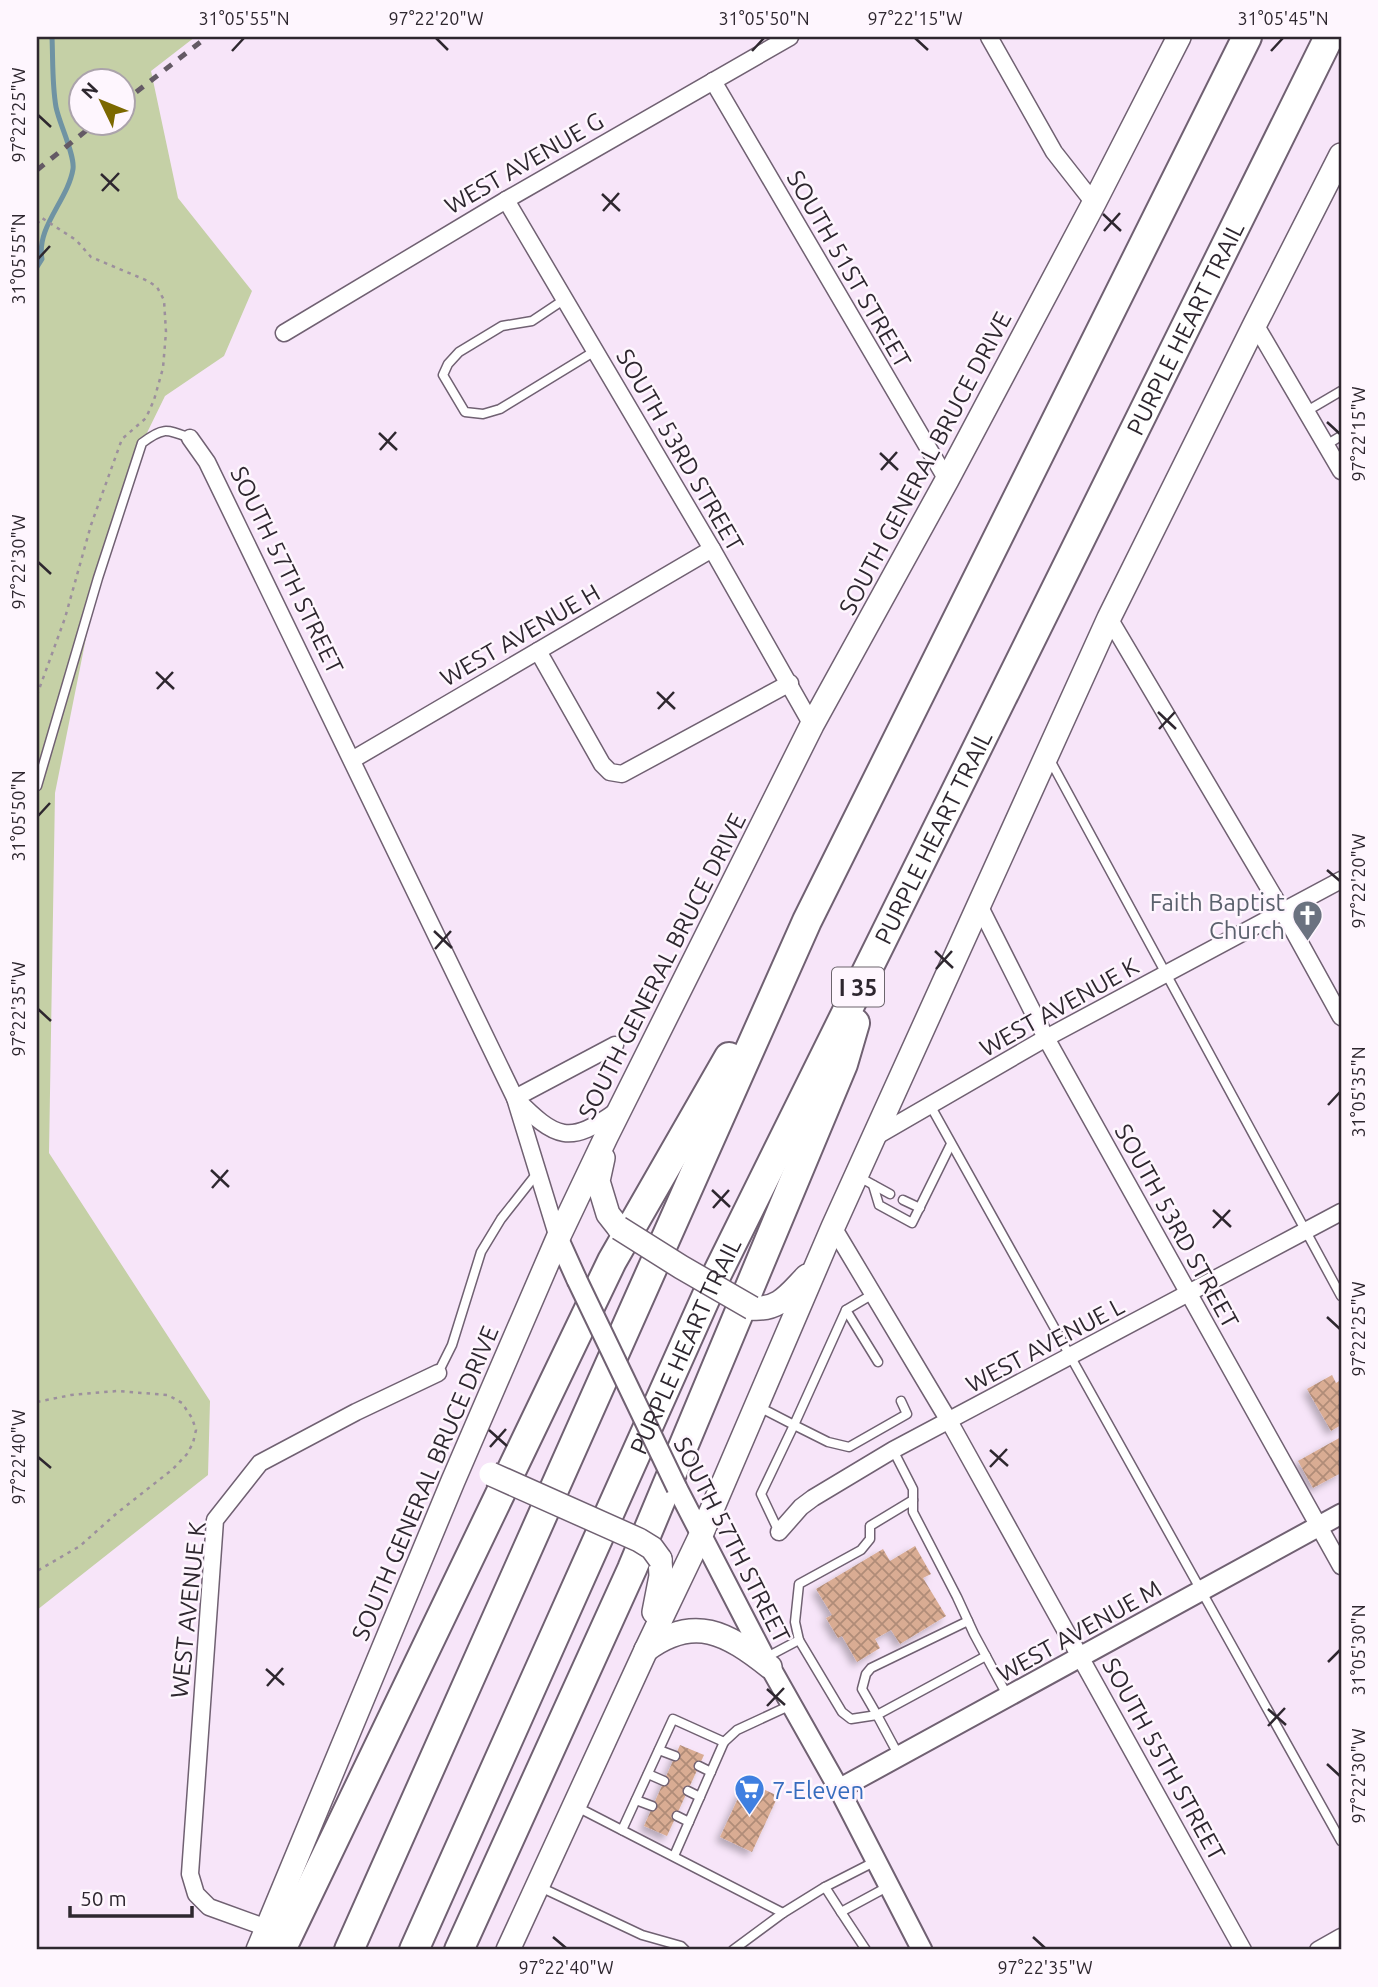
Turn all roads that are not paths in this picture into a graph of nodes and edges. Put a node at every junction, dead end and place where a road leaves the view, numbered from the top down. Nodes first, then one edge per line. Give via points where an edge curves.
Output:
1 (789, 37) edge
2 (989, 37) edge
3 (1179, 37) edge
4 (1247, 37) edge
5 (1329, 37) edge
6 (713, 81) junction
7 (1341, 155) edge
8 (506, 200) junction
9 (1094, 203) junction
10 (565, 299) junction
11 (1255, 324) junction
12 (284, 332) dead end
13 (595, 351) junction
14 (1341, 391) edge
15 (1307, 411) junction
16 (1341, 436) edge
17 (190, 438) joint
18 (1326, 445) junction
19 (1341, 471) edge
20 (947, 481) junction
21 (712, 549) junction
22 (1109, 618) junction
23 (538, 651) junction
24 (790, 683) junction
25 (812, 724) junction
26 (1047, 754) junction
27 (352, 761) junction
28 (37, 786) edge
29 (1341, 880) edge
30 (979, 905) junction
31 (1283, 912) junction
32 (807, 921) junction
33 (878, 949) junction
34 (1166, 974) junction
35 (1341, 1017) edge
36 (1046, 1038) junction
37 (615, 1045) dead end
38 (515, 1098) junction
39 (930, 1105) junction
40 (623, 1106) junction
41 (875, 1137) junction
42 (606, 1138) junction
43 (951, 1144) junction
44 (538, 1172) junction
45 (865, 1180) junction
46 (890, 1194) dead end
47 (903, 1200) dead end
48 (920, 1208) junction
49 (1341, 1212) edge
50 (833, 1227) junction
51 (1306, 1231) junction
52 (558, 1238) junction
53 (816, 1267) junction
54 (873, 1294) junction
55 (1189, 1294) junction
56 (1341, 1296) edge
57 (846, 1310) junction
58 (1069, 1357) junction
59 (877, 1362) dead end
60 (438, 1373) joint
61 (901, 1401) dead end
62 (756, 1405) junction
63 (949, 1421) junction
64 (794, 1425) junction
65 (893, 1450) junction
66 (453, 1481) junction
67 (913, 1500) junction
68 (1341, 1514) edge
69 (1320, 1526) junction
70 (779, 1532) joint
71 (701, 1535) junction
72 (1341, 1566) edge
73 (1201, 1592) junction
74 (968, 1621) junction
75 (799, 1640) junction
76 (646, 1650) junction
77 (986, 1656) junction
78 (1082, 1658) junction
79 (767, 1663) junction
80 (1009, 1697) junction
81 (791, 1705) junction
82 (877, 1716) junction
83 (724, 1742) junction
84 (659, 1750) junction
85 (675, 1756) dead end
86 (900, 1756) junction
87 (699, 1766) dead end
88 (711, 1772) junction
89 (648, 1774) junction
90 (664, 1781) dead end
91 (839, 1789) junction
92 (688, 1791) dead end
93 (700, 1797) junction
94 (636, 1800) junction
95 (574, 1806) junction
96 (652, 1806) dead end
97 (677, 1816) dead end
98 (690, 1822) junction
99 (622, 1830) junction
100 (1341, 1841) edge
101 (674, 1856) junction
102 (876, 1861) junction
103 (537, 1885) junction
104 (889, 1886) junction
105 (825, 1887) junction
106 (841, 1912) junction
107 (783, 1913) junction
108 (1341, 1937) edge
109 (274, 1939) edge
110 (258, 1950) edge
111 (349, 1950) edge
112 (414, 1950) edge
113 (459, 1950) edge
114 (508, 1950) edge
115 (685, 1950) edge
116 (733, 1950) edge
117 (866, 1950) edge
118 (922, 1950) edge
119 (1243, 1950) edge
120 (1318, 1950) edge

1 - 6 street, WEST AVENUE G
2 - 9 street via 1054,152
3 - 9 main road, SOUTH GENERAL BRUCE DRIVE
4 - 32 highway
5 - 33 highway, PURPLE HEART TRAIL / I 35
6 - 8 street, WEST AVENUE G
6 - 20 street, SOUTH 51ST STREET
7 - 11 main road
8 - 10 street, SOUTH 53RD STREET
8 - 12 street, WEST AVENUE G
9 - 20 main road, SOUTH GENERAL BRUCE DRIVE
10 - 13 street, SOUTH 53RD STREET
10 - 13 lane via 532,320 502,326 459,352 443,375 465,412 483,414 500,409
11 - 15 street
11 - 22 main road
13 - 21 street, SOUTH 53RD STREET
14 - 15 lane
15 - 18 street
16 - 18 lane
17 - 27 street, SOUTH 57TH STREET via 207,462
17 - 28 lane, SOUTH 57TH STREET via 170,430 156,432 142,443
18 - 19 street
20 - 25 main road, SOUTH GENERAL BRUCE DRIVE
21 - 23 street, WEST AVENUE H
21 - 24 street, SOUTH 53RD STREET
22 - 26 main road
22 - 31 street
23 - 24 street via 602,764 610,772 622,774
23 - 27 street, WEST AVENUE H
24 - 25 street, SOUTH 53RD STREET
25 - 40 main road, SOUTH GENERAL BRUCE DRIVE
26 - 30 main road
26 - 34 lane
27 - 38 street, SOUTH 57TH STREET
29 - 31 street, WEST AVENUE K
30 - 36 street, SOUTH 53RD STREET
30 - 41 main road
31 - 34 street, WEST AVENUE K
31 - 35 street
32 - 109 highway via 612,1261
32 - 111 highway
33 - 112 highway, PURPLE HEART TRAIL / I 35 via 711,1286
33 - 113 highway via 843,1064 659,1506
34 - 36 street, WEST AVENUE K
34 - 51 lane
36 - 39 street, WEST AVENUE K
36 - 55 street, SOUTH 53RD STREET
37 - 38 street
38 - 40 street, SOUTH 57TH STREET via 541,1124 575,1134 589,1130
38 - 44 street, SOUTH 57TH STREET
39 - 41 street, WEST AVENUE K
39 - 43 lane
40 - 42 main road, SOUTH GENERAL BRUCE DRIVE
41 - 45 main road
42 - 52 main road, SOUTH GENERAL BRUCE DRIVE
42 - 53 main road, bridge via 598,1181 608,1214 619,1228 752,1308 767,1309 780,1303
43 - 48 lane
43 - 58 lane
44 - 52 street, SOUTH 57TH STREET
44 - 60 lane via 481,1252 452,1345
45 - 46 lane
45 - 48 lane via 879,1205 912,1223
45 - 50 main road
47 - 48 lane
49 - 51 street, WEST AVENUE L
50 - 53 main road
50 - 54 street, SOUTH 55TH STREET
51 - 55 street, WEST AVENUE L
51 - 56 lane
52 - 66 main road, SOUTH GENERAL BRUCE DRIVE
52 - 71 street, SOUTH 57TH STREET, bridge
53 - 62 main road
54 - 57 lane
54 - 63 street, SOUTH 55TH STREET
55 - 58 street, WEST AVENUE L
55 - 69 street, SOUTH 53RD STREET
57 - 59 lane
57 - 64 lane
58 - 63 street, WEST AVENUE L
58 - 73 lane
60 - 109 street, WEST AVENUE K via 260,1463 215,1520 190,1874 196,1894 209,1907
61 - 64 lane via 907,1414 849,1447
62 - 64 lane
62 - 71 main road
63 - 65 street, WEST AVENUE L
63 - 78 street, SOUTH 55TH STREET
64 - 70 lane via 761,1494
65 - 67 lane via 913,1489
65 - 70 street, WEST AVENUE L via 807,1502
66 - 76 main road, bridge via 491,1474 652,1548 660,1559 662,1576
66 - 109 main road, SOUTH GENERAL BRUCE DRIVE
67 - 74 lane via 913,1512
67 - 75 lane via 870,1526 870,1539 861,1550 799,1584 795,1622
68 - 69 street, WEST AVENUE M
69 - 72 street, SOUTH 53RD STREET
69 - 73 street, WEST AVENUE M
71 - 76 main road
71 - 79 street, SOUTH 57TH STREET
73 - 78 street, WEST AVENUE M
73 - 100 lane
74 - 77 lane
74 - 82 lane via 871,1668 862,1689
75 - 79 lane
75 - 82 lane via 842,1712 852,1719
76 - 79 main road via 662,1638 686,1630 706,1630
76 - 95 main road
77 - 80 lane
77 - 82 lane
78 - 80 street, WEST AVENUE M
78 - 119 street, SOUTH 55TH STREET
79 - 81 street, SOUTH 57TH STREET
80 - 86 street, WEST AVENUE M
81 - 83 lane via 737,1730
81 - 91 street, SOUTH 57TH STREET
82 - 86 lane
83 - 84 lane via 673,1718
83 - 88 lane
84 - 85 lane
84 - 89 lane
86 - 91 street, WEST AVENUE M
87 - 88 lane
88 - 93 lane
89 - 90 lane
89 - 94 lane
91 - 102 street, SOUTH 57TH STREET
92 - 93 lane
93 - 98 lane
94 - 96 lane
94 - 99 lane
95 - 99 lane
95 - 103 main road
97 - 98 lane
98 - 101 lane
99 - 101 lane
101 - 107 lane
102 - 104 street, SOUTH 57TH STREET
102 - 105 lane
103 - 114 main road
103 - 115 lane via 642,1935
104 - 106 lane
104 - 118 street, SOUTH 57TH STREET
105 - 106 lane
105 - 107 lane
106 - 117 lane
107 - 116 lane
108 - 120 street
109 - 110 main road, SOUTH GENERAL BRUCE DRIVE

